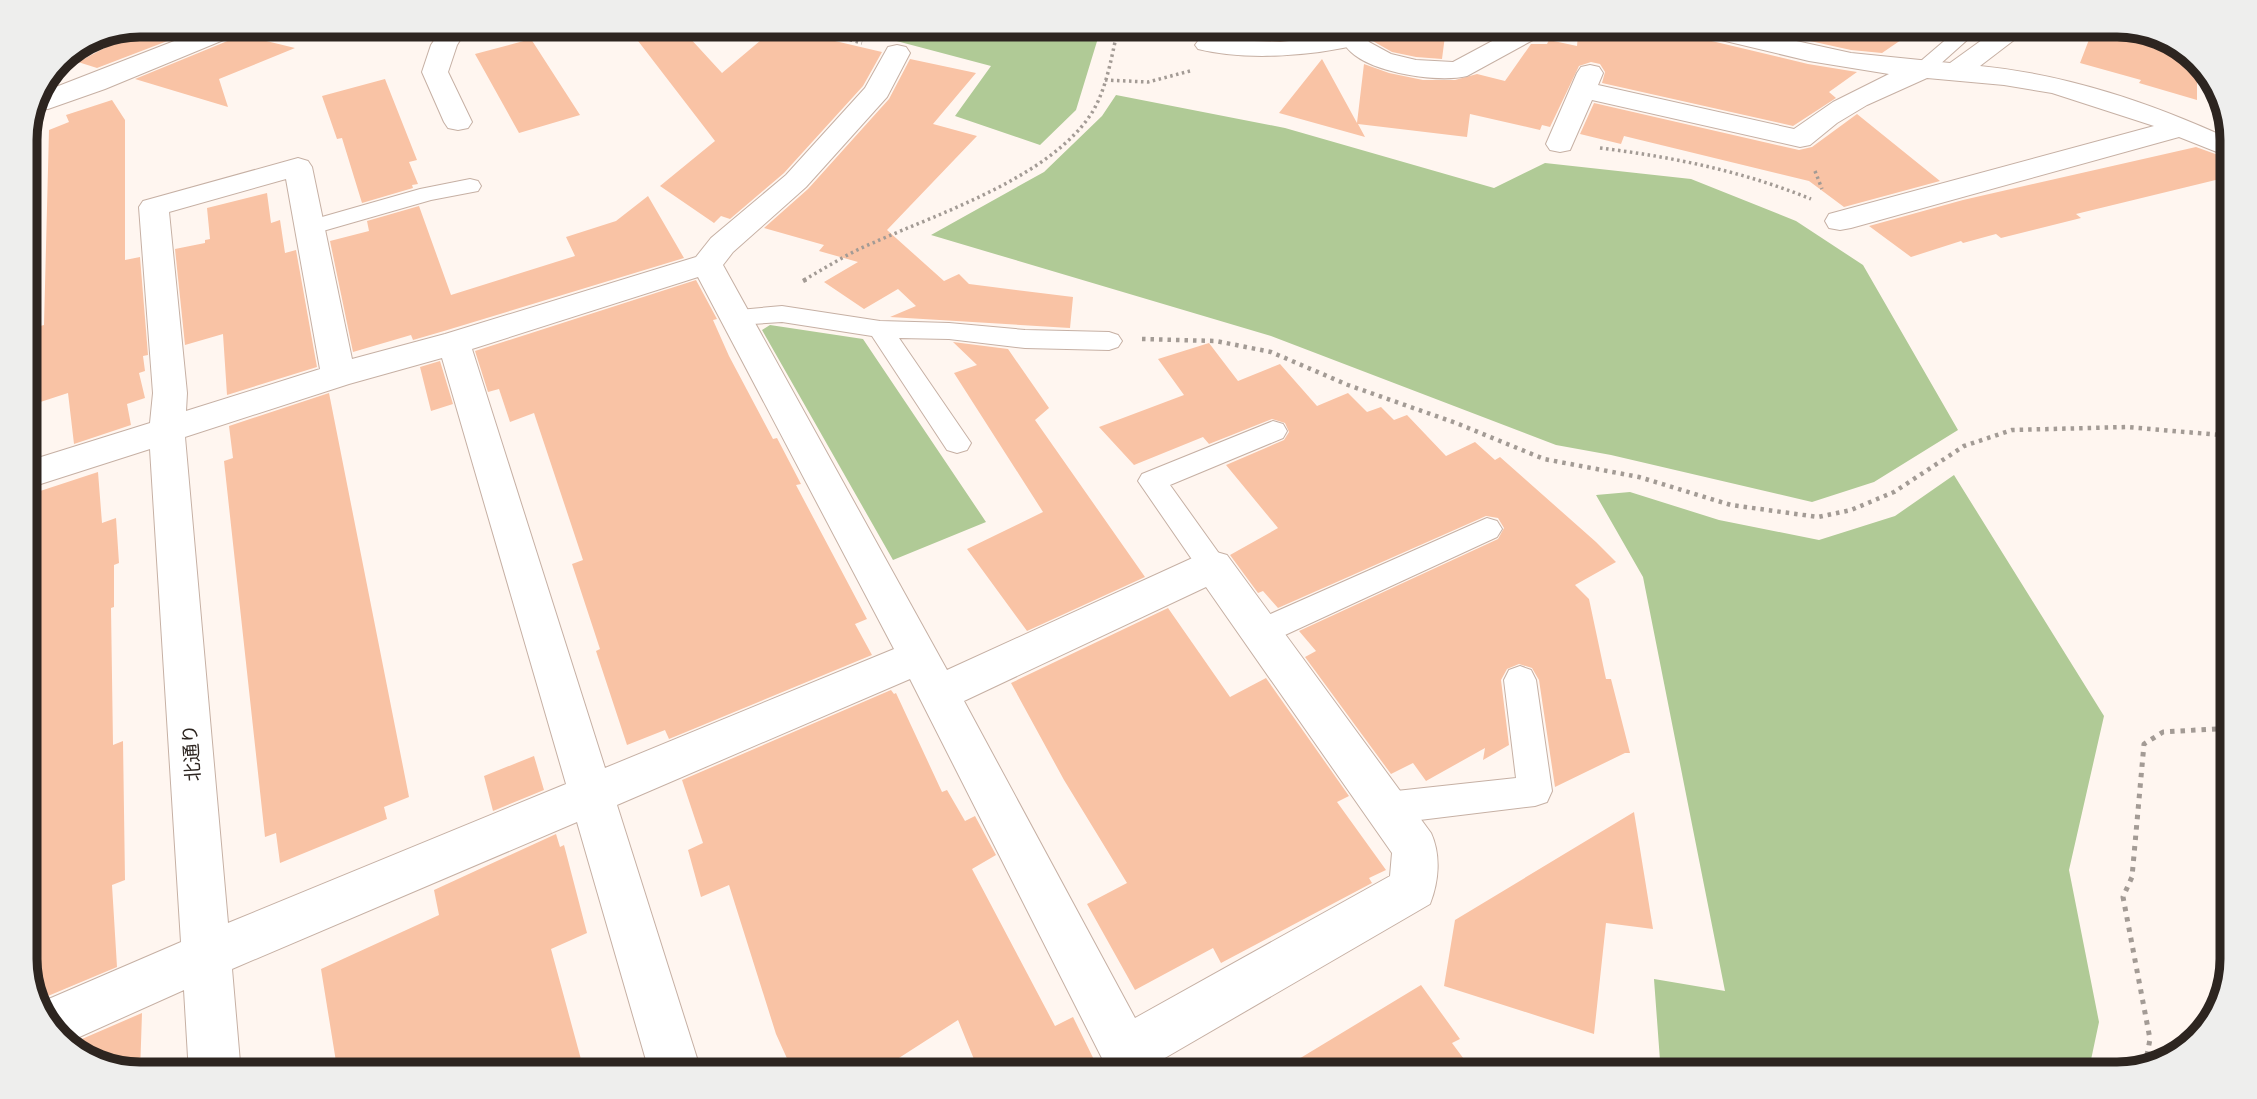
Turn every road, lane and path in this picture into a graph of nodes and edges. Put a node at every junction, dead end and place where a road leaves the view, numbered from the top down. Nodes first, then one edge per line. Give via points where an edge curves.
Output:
1 (209, 37) edge
2 (449, 37) edge
3 (841, 37) edge
4 (1116, 37) edge
5 (1344, 37) edge
6 (1353, 37) edge
7 (1742, 37) edge
8 (1961, 37) edge
9 (2002, 37) edge
10 (1518, 38) edge
11 (1205, 45) dead end
12 (897, 52) joint
13 (1922, 70) junction
14 (1958, 70) junction
15 (45, 101) edge
16 (458, 122) dead end
17 (2179, 128) junction
18 (1800, 139) junction
19 (1560, 144) joint
20 (2220, 145) edge
21 (470, 186) dead end
22 (1838, 215) junction
23 (309, 228) junction
24 (707, 264) junction
25 (737, 317) junction
26 (880, 329) junction
27 (1109, 341) joint
28 (454, 343) junction
29 (338, 376) junction
30 (167, 431) junction
31 (1273, 431) dead end
32 (2220, 435) edge
33 (957, 443) dead end
34 (37, 472) edge
35 (1487, 529) dead end
36 (1213, 566) junction
37 (1261, 632) junction
38 (928, 675) junction
39 (1520, 680) dead end
40 (2220, 729) edge
41 (591, 795) junction
42 (1387, 808) junction
43 (206, 956) junction
44 (58, 1021) edge
45 (2147, 1058) edge
46 (214, 1062) edge
47 (672, 1062) edge
48 (1130, 1062) edge
49 (1133, 1062) edge

1 - 15 street
2 - 16 street via 435,72
3 - 12 path
4 - 25 path via 1092,113 1040,164 922,224 872,243
5 - 11 lane via 1336,44 1245,49
6 - 10 street via 1360,47 1382,60 1458,70
7 - 13 street via 1850,61
8 - 13 lane
9 - 14 street
12 - 24 street via 877,91 796,181 722,245
13 - 14 street
13 - 18 street via 1880,87
14 - 17 street via 2028,80 2096,97
17 - 20 street
17 - 22 street
18 - 19 street via 1587,82
18 - 22 path via 1813,152 1812,167
19 - 22 path via 1724,167 1768,180
21 - 23 lane
23 - 29 street
23 - 30 street, 北通り via 298,167 154,206 170,393
24 - 25 street
24 - 28 street
25 - 26 lane via 782,314
25 - 38 street
26 - 27 lane
26 - 33 lane
27 - 32 path via 1165,338 1252,347 1544,458 1639,477 1731,505 1818,517 1851,510 1895,492 1945,456 2012,430 2127,427
28 - 29 street
28 - 41 street
29 - 30 street
30 - 34 street
30 - 43 street, 北通り
31 - 36 lane via 1152,481
35 - 37 lane
36 - 37 street
36 - 38 street
37 - 42 street
38 - 41 street
38 - 48 street
39 - 42 lane via 1535,791
40 - 45 path via 2163,732 2144,744 2132,877 2123,897 2150,1039
41 - 43 street
41 - 47 street
42 - 49 street via 1415,848 1413,888
43 - 44 street
43 - 46 street, 北通り

